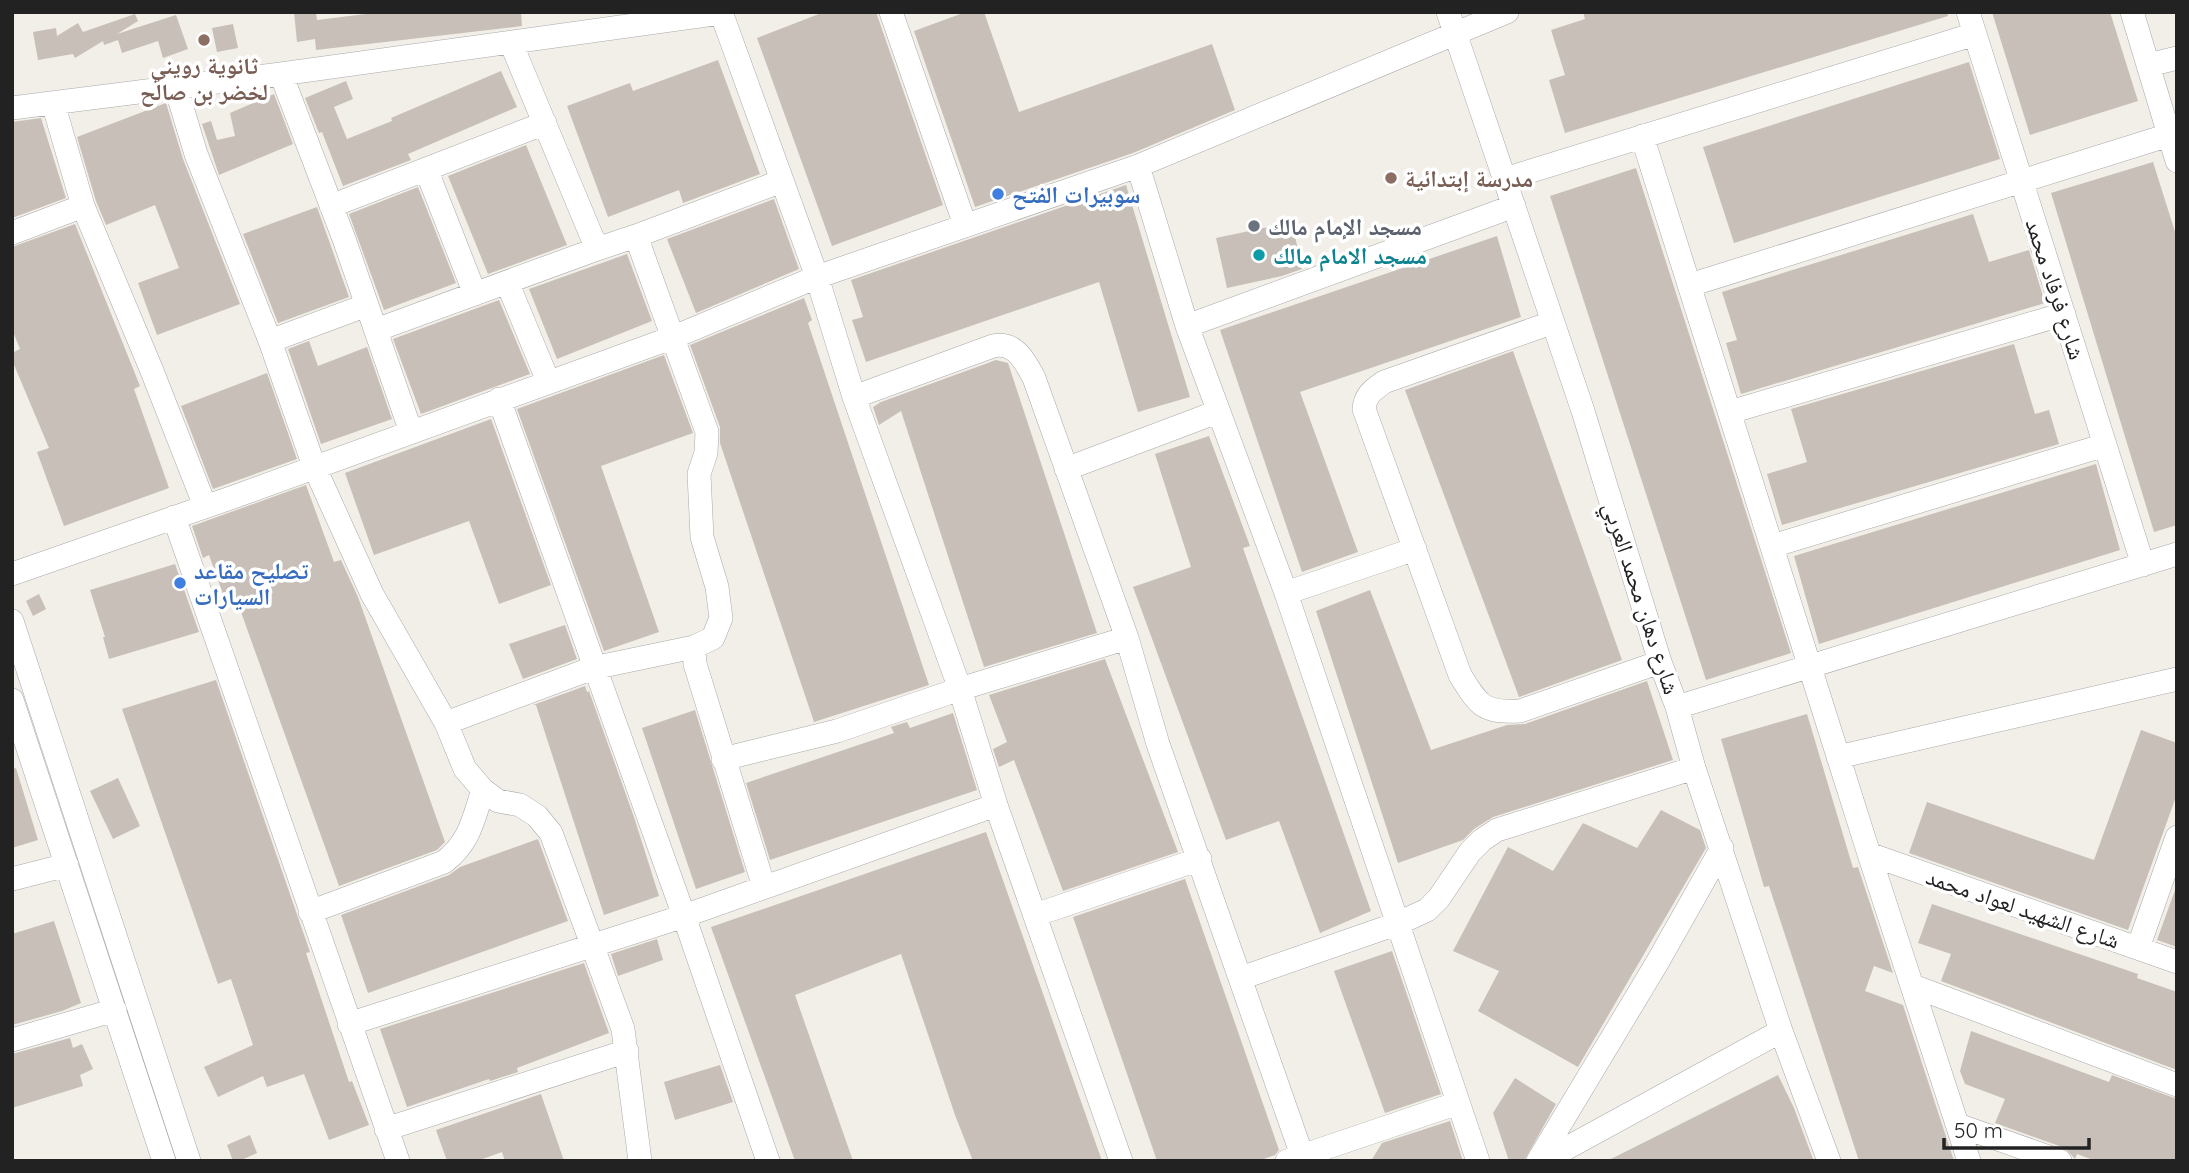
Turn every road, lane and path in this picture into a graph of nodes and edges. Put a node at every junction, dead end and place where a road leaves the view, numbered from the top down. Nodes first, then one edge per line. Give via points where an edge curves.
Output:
1 (891, 12) edge
2 (1507, 12) edge
3 (2132, 12) edge
4 (721, 13) edge
5 (1451, 23) edge
6 (1972, 23) edge
7 (511, 43) junction
8 (2177, 58) edge
9 (2149, 65) junction
10 (281, 74) junction
11 (176, 88) junction
12 (53, 103) junction
13 (12, 108) edge
14 (545, 123) junction
15 (2169, 135) junction
16 (1642, 136) junction
17 (2177, 161) edge
18 (1138, 166) junction
19 (426, 169) junction
20 (1505, 179) junction
21 (782, 181) junction
22 (2022, 181) junction
23 (83, 206) junction
24 (331, 206) junction
25 (1514, 206) junction
26 (965, 225) junction
27 (12, 233) edge
28 (636, 236) junction
29 (597, 249) junction
30 (817, 276) junction
31 (507, 282) junction
32 (1690, 285) junction
33 (475, 294) junction
34 (367, 305) junction
35 (2064, 314) junction
36 (1551, 323) junction
37 (1187, 326) junction
38 (376, 330) junction
39 (674, 337) junction
40 (270, 341) junction
41 (548, 381) junction
42 (854, 397) junction
43 (499, 399) junction
44 (1217, 412) junction
45 (1730, 412) junction
46 (411, 432) junction
47 (2105, 445) junction
48 (314, 466) junction
49 (1066, 470) junction
50 (205, 506) junction
51 (174, 517) junction
52 (1772, 546) junction
53 (1415, 550) junction
54 (2177, 554) edge
55 (2143, 565) junction
56 (12, 574) edge
57 (1286, 593) junction
58 (12, 621) edge
59 (1127, 638) junction
60 (694, 647) junction
61 (1660, 662) junction
62 (1811, 667) junction
63 (593, 668) junction
64 (2177, 679) edge
65 (960, 689) junction
66 (12, 700) edge
67 (1677, 707) junction
68 (446, 723) junction
69 (16, 724) edge
70 (1838, 757) junction
71 (723, 759) junction
72 (1694, 768) junction
73 (483, 790) junction
74 (996, 805) junction
75 (2176, 843) edge
76 (1722, 848) junction
77 (1869, 854) junction
78 (1200, 859) junction
79 (67, 865) junction
80 (12, 879) edge
81 (764, 887) junction
82 (310, 912) junction
83 (1035, 915) junction
84 (684, 916) junction
85 (1399, 923) junction
86 (592, 945) junction
87 (2138, 948) junction
88 (2177, 962) edge
89 (1241, 978) junction
90 (1913, 986) junction
91 (114, 1010) junction
92 (349, 1024) junction
93 (1781, 1031) junction
94 (12, 1040) edge
95 (627, 1051) junction
96 (2177, 1085) edge
97 (1458, 1103) junction
98 (1958, 1125) junction
99 (386, 1129) junction
100 (1298, 1159) edge
101 (164, 1161) edge
102 (189, 1161) edge
103 (398, 1161) edge
104 (640, 1161) edge
105 (768, 1161) edge
106 (1121, 1161) edge
107 (1478, 1161) edge
108 (1540, 1161) edge
109 (1829, 1161) edge
110 (1969, 1161) edge
111 (2060, 1161) edge

1 - 26 street
2 - 5 street
3 - 9 street
4 - 7 street
4 - 21 street
5 - 18 street
5 - 20 street, شارع دهان محمد العربي
6 - 16 street
6 - 22 street, شارع فرفاد محمد
7 - 10 street
7 - 14 street
8 - 9 street
9 - 15 street
10 - 11 street
10 - 24 street
11 - 12 street
11 - 40 street via 196,154
12 - 13 street
12 - 23 street
14 - 19 street
14 - 29 street
15 - 17 street
15 - 22 street
16 - 20 street
16 - 32 street
18 - 26 street
18 - 37 street
19 - 24 street
19 - 33 street
20 - 25 street, شارع دهان محمد العربي
21 - 28 street
21 - 30 street
22 - 32 street
22 - 35 street, شارع فرفاد محمد
23 - 27 street
23 - 50 street
24 - 34 street
25 - 36 street, شارع دهان محمد العربي
25 - 37 street
26 - 30 street
28 - 29 street
28 - 39 street
29 - 31 street
30 - 39 street
30 - 42 street
31 - 33 street
31 - 41 street
32 - 45 street
33 - 38 street
34 - 38 street
34 - 40 street
35 - 45 street
35 - 47 street, شارع فرفاد محمد
36 - 53 street via 1384,382 1365,400 1364,409
36 - 61 street, شارع دهان محمد العربي via 1583,411
37 - 44 street
38 - 46 street
39 - 41 street
39 - 60 street via 707,432 699,474 702,537 721,618 713,638
40 - 48 street
41 - 43 street
42 - 49 street via 977,350 1007,345 1024,359 1034,377
42 - 65 street
43 - 46 street
43 - 63 street
44 - 49 street
44 - 57 street
45 - 52 street
46 - 48 street
47 - 52 street
47 - 55 street, شارع فرفاد محمد
48 - 50 street
48 - 68 street via 372,594
49 - 59 street
50 - 51 street
51 - 56 street
51 - 82 street
52 - 62 street
53 - 57 street
53 - 61 street via 1460,675 1478,703 1497,712 1520,711
54 - 55 street
55 - 62 street
57 - 85 street
58 - 102 street
59 - 65 street
59 - 78 street via 1158,744
60 - 63 street
60 - 71 street
61 - 67 street, شارع دهان محمد العربي
62 - 67 street
62 - 70 street
63 - 68 street
63 - 84 street
64 - 70 street
65 - 71 street via 836,730
65 - 74 street
66 - 69 street
67 - 72 street, شارع دهان محمد العربي
68 - 73 street via 465,769
69 - 79 street
70 - 77 street
71 - 81 street
72 - 76 street, شارع دهان محمد العربي
72 - 85 street via 1497,830 1470,852 1439,898
73 - 82 street via 468,837 444,862
73 - 86 street via 498,801 520,805 551,833
74 - 81 street
74 - 83 street
75 - 87 street
76 - 93 street, شارع دهان محمد العربي
76 - 108 street
77 - 87 street, شارع الشهيد لعواد محمد
77 - 90 street
78 - 83 street
78 - 89 street
79 - 80 street
79 - 91 street
81 - 84 street
82 - 92 street
83 - 106 street
84 - 86 street
84 - 105 street
85 - 89 street
85 - 97 street
86 - 92 street
86 - 95 street
87 - 88 street, شارع الشهيد لعواد محمد
89 - 100 street
90 - 96 street
90 - 98 street
91 - 94 street
91 - 101 street
92 - 99 street
93 - 108 street
93 - 109 street, شارع دهان محمد العربي
95 - 99 street
95 - 104 street
97 - 100 street
97 - 107 street
98 - 110 street
98 - 111 street
99 - 103 street

